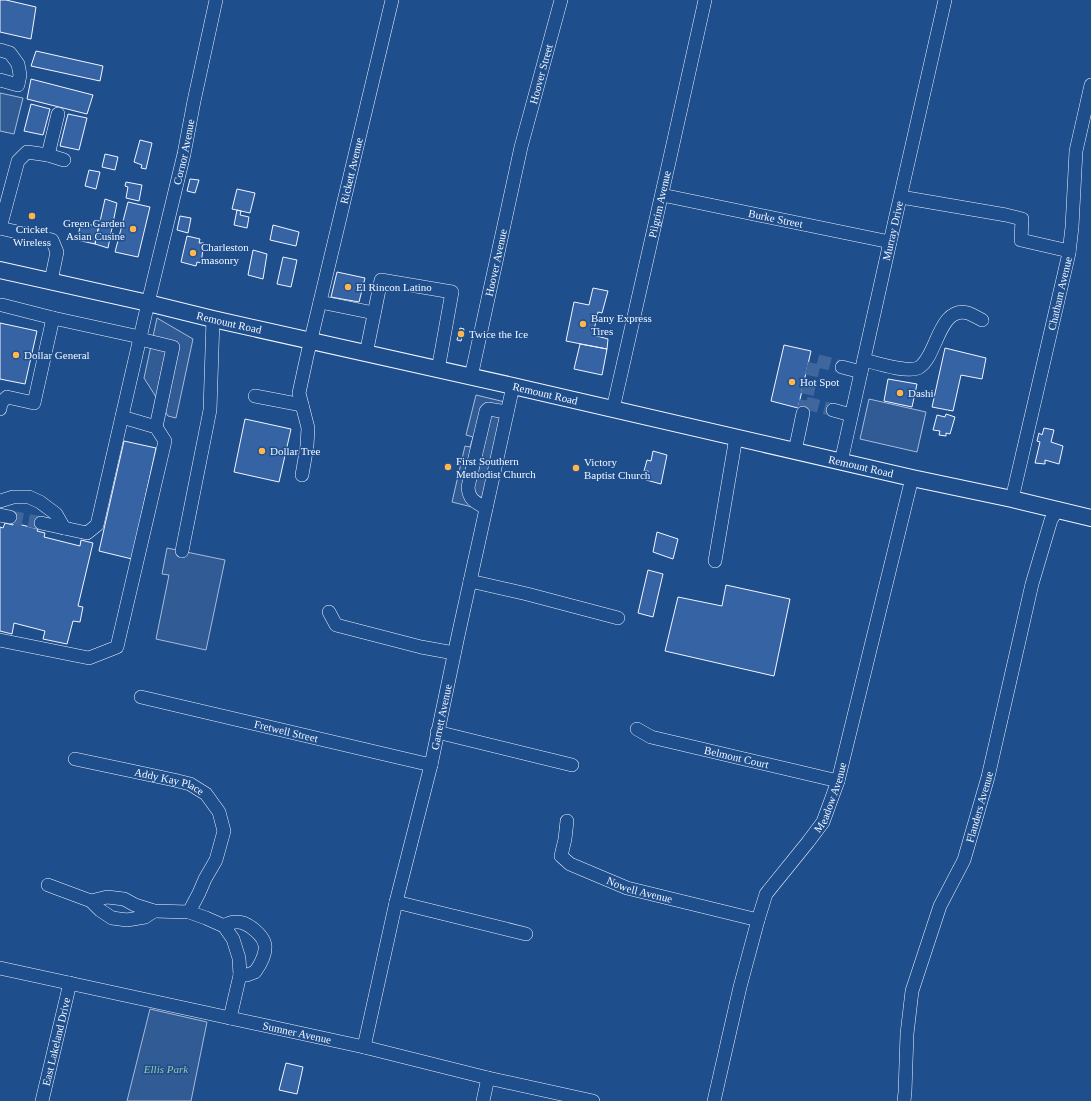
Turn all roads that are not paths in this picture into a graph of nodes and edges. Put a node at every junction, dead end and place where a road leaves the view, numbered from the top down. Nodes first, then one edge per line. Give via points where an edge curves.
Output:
1 (216, 0) edge
2 (392, 0) edge
3 (561, 0) edge
4 (705, 0) edge
5 (945, 0) edge
6 (0, 50) edge
7 (0, 80) edge
8 (1091, 85) edge
9 (58, 114) dead end
10 (521, 147) joint
11 (48, 155) junction
12 (64, 160) dead end
13 (662, 195) junction
14 (901, 197) junction
15 (0, 228) edge
16 (890, 242) junction
17 (1069, 251) junction
18 (0, 270) edge
19 (51, 281) junction
20 (320, 302) junction
21 (148, 303) junction
22 (2, 305) dead end
23 (374, 313) junction
24 (53, 318) junction
25 (213, 319) junction
26 (982, 320) dead end
27 (140, 338) junction
28 (311, 341) junction
29 (366, 354) junction
30 (862, 366) junction
31 (842, 367) tunnel mouth
32 (438, 370) junction
33 (470, 377) junction
34 (513, 386) junction
35 (255, 396) dead end
36 (302, 405) junction
37 (0, 409) edge
38 (613, 409) junction
39 (833, 410) tunnel mouth
40 (507, 412) junction
41 (803, 413) tunnel mouth
42 (851, 415) junction
43 (122, 416) junction
44 (156, 427) junction
45 (736, 437) junction
46 (795, 451) junction
47 (841, 462) junction
48 (302, 474) dead end
49 (912, 478) junction
50 (1012, 499) junction
51 (0, 501) edge
52 (486, 508) junction
53 (1057, 510) junction
54 (1091, 518) edge
55 (42, 523) tunnel mouth
56 (64, 528) junction
57 (182, 551) dead end
58 (715, 561) dead end
59 (470, 581) junction
60 (329, 612) dead end
61 (618, 618) dead end
62 (0, 640) edge
63 (454, 653) junction
64 (141, 697) dead end
65 (637, 729) dead end
66 (437, 732) junction
67 (75, 759) dead end
68 (430, 765) junction
69 (572, 765) dead end
70 (838, 780) junction
71 (567, 821) dead end
72 (48, 885) dead end
73 (91, 901) junction
74 (396, 902) junction
75 (154, 911) junction
76 (189, 912) junction
77 (758, 920) junction
78 (224, 926) junction
79 (526, 934) dead end
80 (0, 968) edge
81 (240, 975) junction
82 (70, 983) junction
83 (230, 1018) junction
84 (364, 1047) junction
85 (488, 1078) junction
86 (42, 1101) edge
87 (483, 1101) edge
88 (593, 1101) edge
89 (714, 1101) edge
90 (904, 1101) edge

1 - 21 street, Cornor Avenue via 184,154
2 - 20 street, Rickett Avenue
3 - 10 street, Hoover Street
4 - 13 street, Pilgrim Avenue
5 - 14 street, Murray Drive
6 - 7 street via 10,53 18,64 20,75 18,85
8 - 17 street, Chatham Avenue via 1076,151
9 - 11 street
10 - 33 street, Hoover Avenue
11 - 12 street
11 - 15 street via 27,152 18,161
13 - 16 street, Burke Street
13 - 38 street, Pilgrim Avenue
14 - 16 street, Murray Drive
14 - 17 street via 1022,219 1021,240
15 - 19 street via 52,240 57,252
16 - 30 street, Murray Drive
17 - 50 street, Chatham Avenue
18 - 19 main road, Remount Road
19 - 21 main road, Remount Road
20 - 23 street
20 - 28 street, Rickett Avenue
21 - 25 main road, Remount Road
21 - 27 street, Cornor Avenue
22 - 24 street
23 - 29 street
23 - 32 street via 381,280 452,292
24 - 27 street
24 - 37 street via 34,403 6,397
25 - 28 main road, Remount Road
25 - 57 street via 210,410
26 - 30 street via 968,313 959,312 952,316 936,339 928,358 918,368
27 - 43 street, Cornor Avenue
27 - 44 street via 173,347
28 - 29 main road, Remount Road
28 - 36 street, Rickett Avenue via 299,393
29 - 32 main road, Remount Road
30 - 31 street
30 - 42 street, Murray Drive
32 - 33 main road, Remount Road
33 - 34 main road, Remount Road
34 - 38 main road, Remount Road
34 - 40 street, Garrett Avenue
35 - 36 street
36 - 48 street, Rickett Avenue via 308,428
38 - 45 main road, Remount Road
39 - 42 street
40 - 52 street, Garrett Avenue
40 - 52 street via 488,409 486,411 468,487 471,498
41 - 46 street
42 - 47 street, Murray Drive
43 - 44 street
43 - 56 street, Cornor Avenue via 97,525 87,533
44 - 62 street via 166,441 117,647 89,658
45 - 46 main road, Remount Road
45 - 58 street
46 - 47 main road, Remount Road
47 - 49 main road, Remount Road
49 - 50 main road, Remount Road
49 - 70 street, Meadow Avenue
50 - 53 main road, Remount Road
51 - 56 street via 13,497 29,497 56,514
52 - 59 street, Garrett Avenue
53 - 54 main road, Remount Road
53 - 90 street, Flanders Avenue via 1051,520 1032,584 988,777 964,860 940,906 912,991
55 - 56 street
59 - 61 street
59 - 63 street, Garrett Avenue
60 - 63 street via 336,625
63 - 66 street, Garrett Avenue
64 - 68 street, Fretwell Street
65 - 70 street, Belmont Court via 651,736
66 - 68 street, Garrett Avenue
66 - 69 street
67 - 76 street, Addy Kay Place via 190,784 206,794 219,812 224,831 216,860
68 - 74 street, Garrett Avenue
70 - 77 street, Meadow Avenue via 822,822 766,894
71 - 77 street, Nowell Avenue via 561,856 570,864 627,888
72 - 73 street
73 - 75 street via 107,897 124,899
73 - 75 street via 112,918 127,920 145,917
74 - 79 street
74 - 84 street, Garrett Avenue
75 - 76 street
76 - 78 street
77 - 89 street, Meadow Avenue
78 - 81 street via 233,939 239,958
78 - 81 street via 237,922 248,926 259,934 265,946 256,972
80 - 82 street, Sumner Avenue
81 - 83 street
82 - 83 street, Sumner Avenue
82 - 86 street, East Lakeland Drive
83 - 84 street, Sumner Avenue
84 - 85 street, Sumner Avenue
85 - 87 street
85 - 88 street, Sumner Avenue

